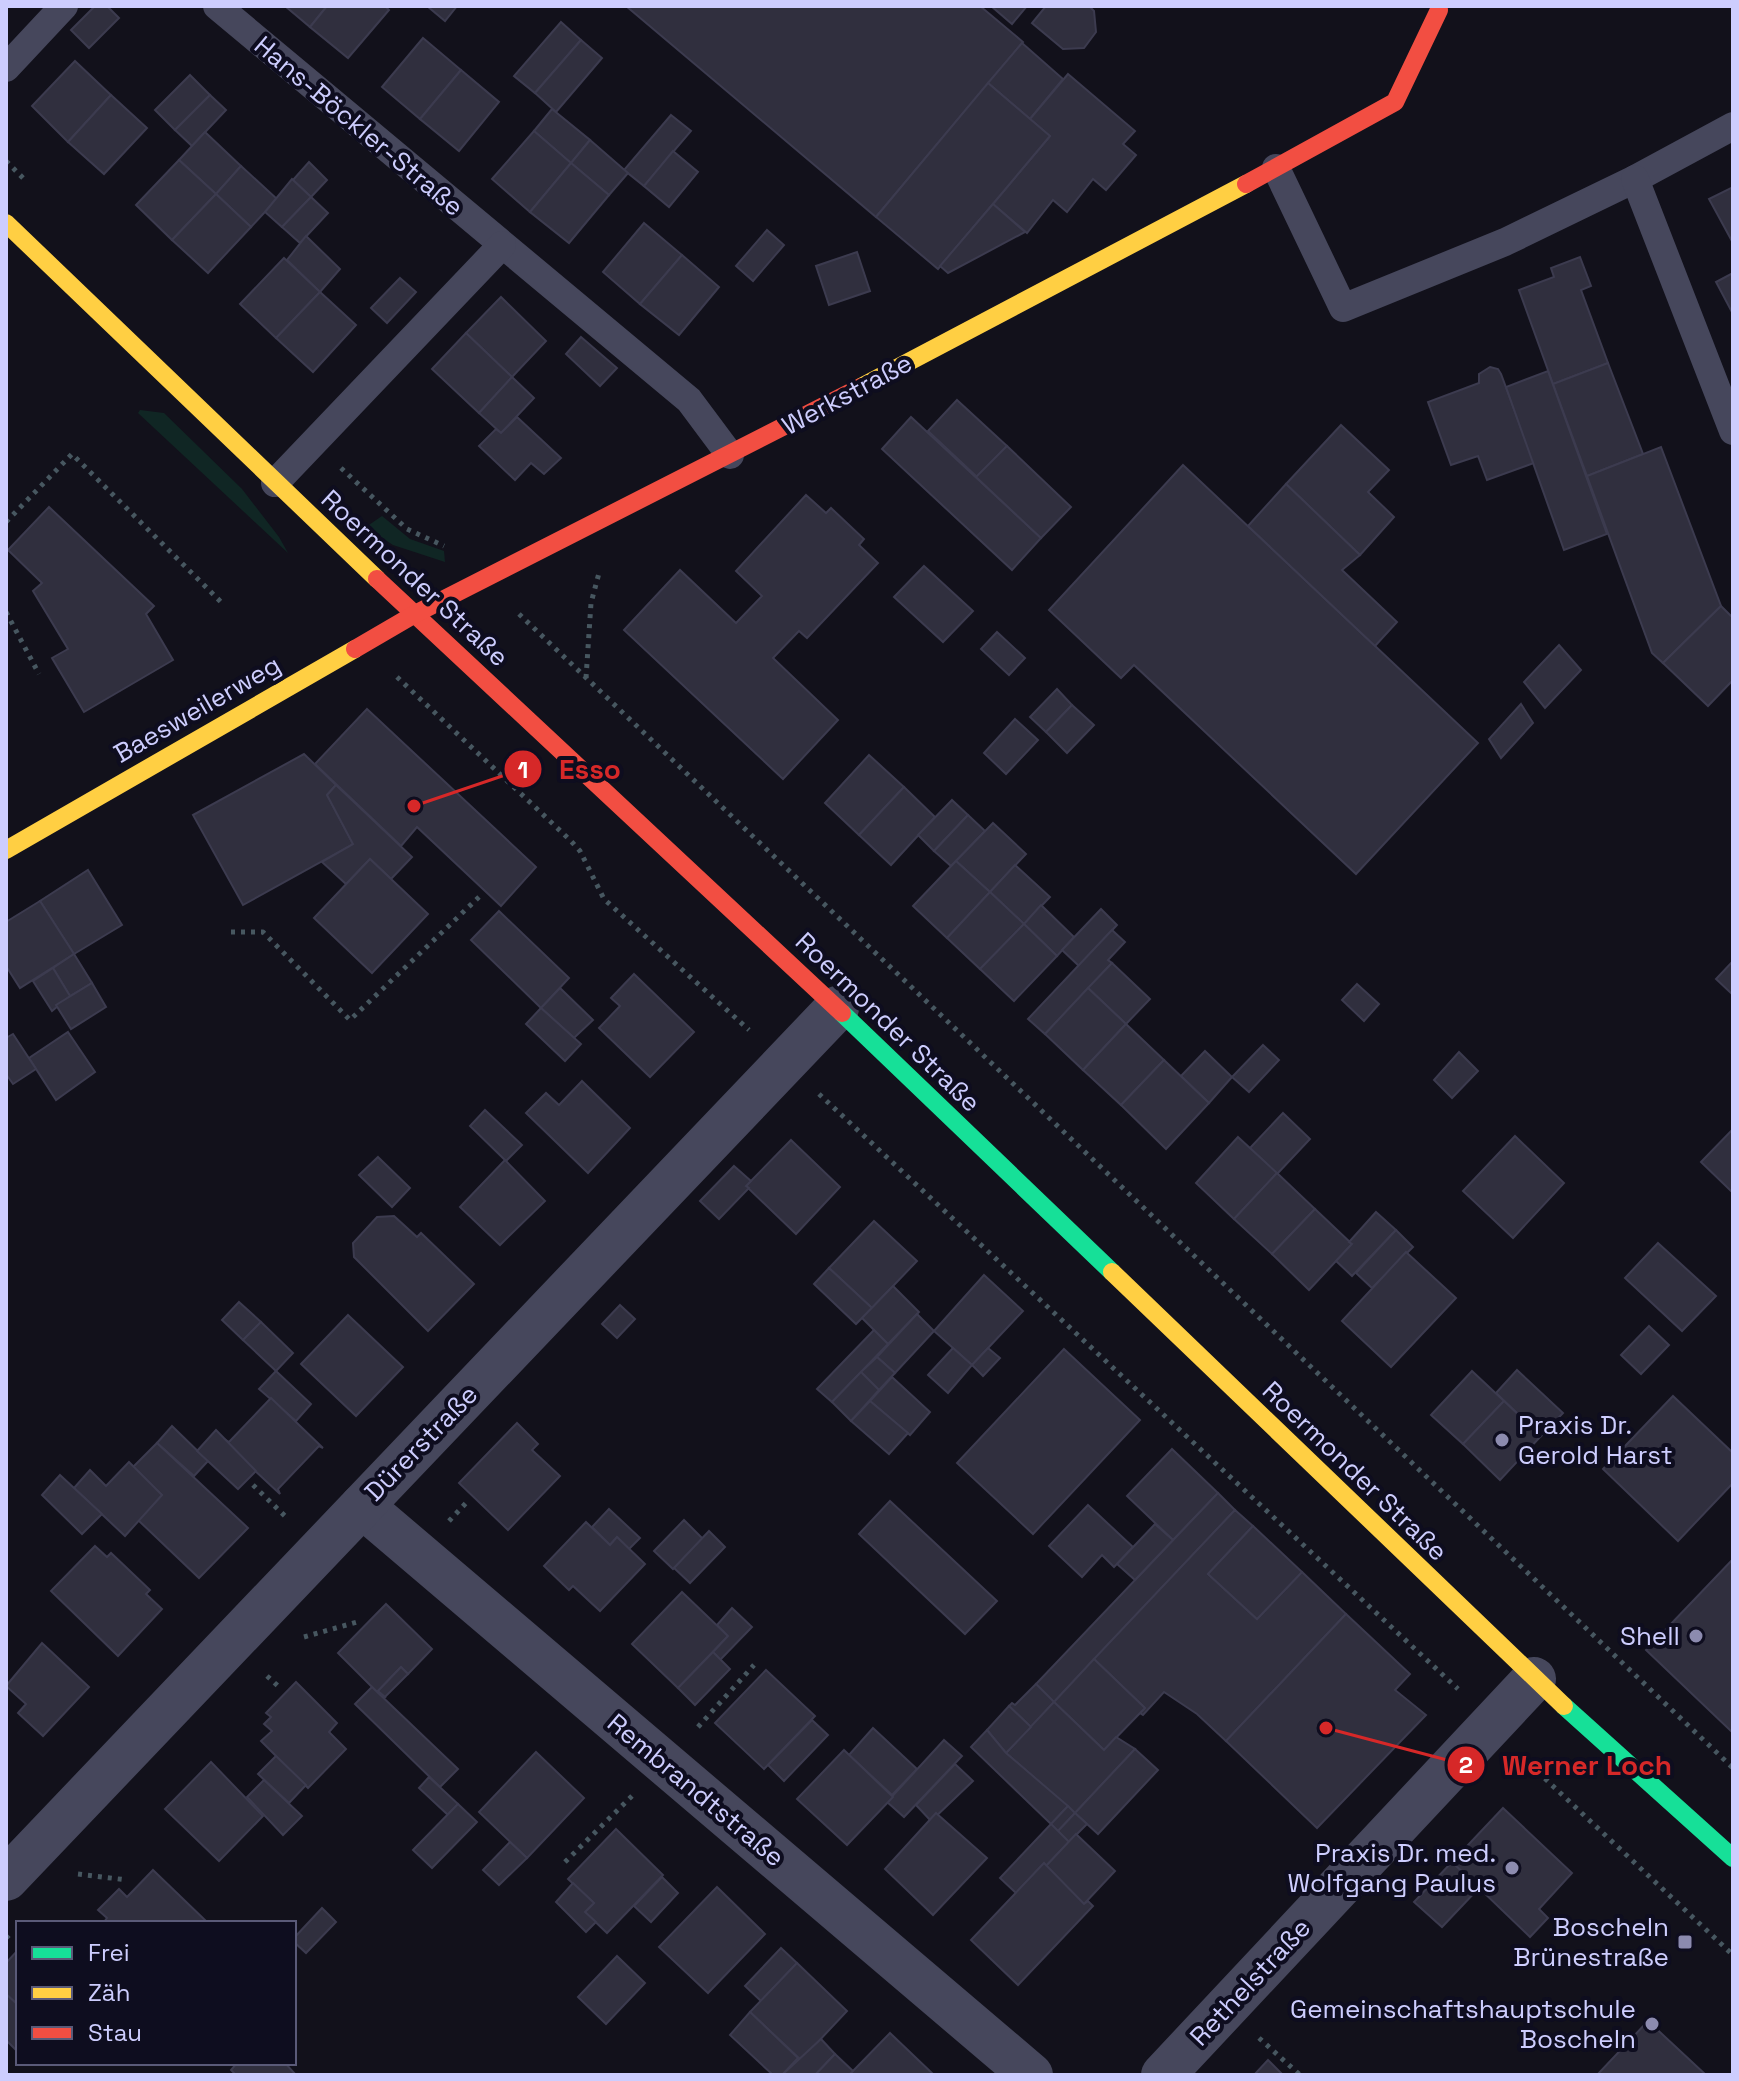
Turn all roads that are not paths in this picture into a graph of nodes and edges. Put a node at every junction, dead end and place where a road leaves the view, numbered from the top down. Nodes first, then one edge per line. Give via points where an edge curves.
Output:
1 (64, 6) edge
2 (217, 6) edge
3 (1439, 8) edge
4 (6, 68) edge
5 (1733, 126) edge
6 (1276, 168) junction
7 (1635, 179) junction
8 (6, 223) edge
9 (502, 245) junction
10 (1733, 431) edge
11 (730, 455) junction
12 (275, 483) junction
13 (415, 614) junction
14 (6, 850) edge
15 (837, 1008) junction
16 (362, 1506) junction
17 (1534, 1679) junction
18 (1733, 1858) edge
19 (6, 1879) edge
20 (1031, 2075) edge
21 (1163, 2075) edge

1 - 4 lane
2 - 9 lane, Hans-Böckler-Straße
3 - 6 main road, Werkstraße via 1395,102
5 - 7 lane
6 - 7 lane via 1343,308 1505,242
6 - 11 main road, Werkstraße
7 - 10 lane
8 - 12 main road, Roermonder Straße
9 - 11 lane, Hans-Böckler-Straße via 689,400
9 - 12 lane
11 - 13 main road, Werkstraße
12 - 13 main road, Roermonder Straße
13 - 14 main road, Baesweilerweg
13 - 15 main road, Roermonder Straße
15 - 16 street, Dürerstraße
15 - 17 main road, Roermonder Straße
16 - 19 street, Dürerstraße
16 - 20 street, Rembrandtstraße
17 - 18 main road, Roermonder Straße
17 - 21 street, Rethelstraße

